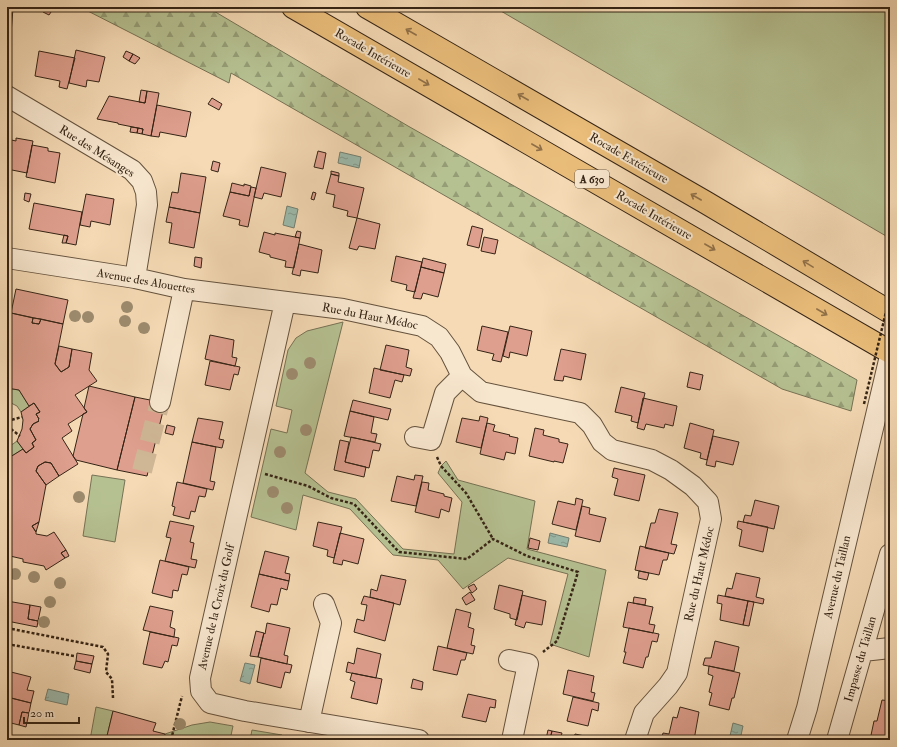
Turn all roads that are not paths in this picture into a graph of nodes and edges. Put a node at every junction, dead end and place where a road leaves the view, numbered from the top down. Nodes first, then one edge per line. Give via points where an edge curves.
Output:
1 (293, 7) edge
2 (367, 7) edge
3 (7, 96) edge
4 (7, 258) edge
5 (135, 278) junction
6 (184, 289) junction
7 (285, 302) junction
8 (890, 312) edge
9 (890, 352) edge
10 (890, 356) edge
11 (462, 376) junction
12 (160, 402) tunnel mouth
13 (423, 438) road end
14 (890, 554) edge
15 (324, 604) dead end
16 (890, 648) edge
17 (863, 651) junction
18 (519, 662) road end
19 (309, 722) junction
20 (419, 740) edge
21 (512, 740) edge
22 (635, 740) edge
23 (797, 740) edge
24 (837, 740) edge

1 -> 9 highway, Rocade Intérieure / A 630
8 -> 2 highway, Rocade Extérieure
3 - 5 street, Rue des Mésanges via 132,170 142,181 147,204
4 - 5 street, Avenue des Alouettes
5 - 6 street, Avenue des Alouettes
6 - 7 street, Avenue des Alouettes
6 - 12 street
7 - 11 street, Rue du Haut Médoc via 344,309 422,326 439,337
7 - 19 street, Avenue de la Croix du Golf via 200,678 201,691 210,703
10 - 23 street, Avenue du Taillan via 870,408
11 - 13 street via 445,393
11 - 22 street, Rue du Haut Médoc via 481,392 580,413 592,425 602,442 612,450 652,460 671,470 693,486 708,502 711,519 677,673 644,713
14 - 17 street, Impasse du Taillan
15 - 19 street via 331,623
16 - 17 street
17 - 24 street, Impasse du Taillan
18 - 21 street
19 - 20 street, Avenue de la Croix du Golf

